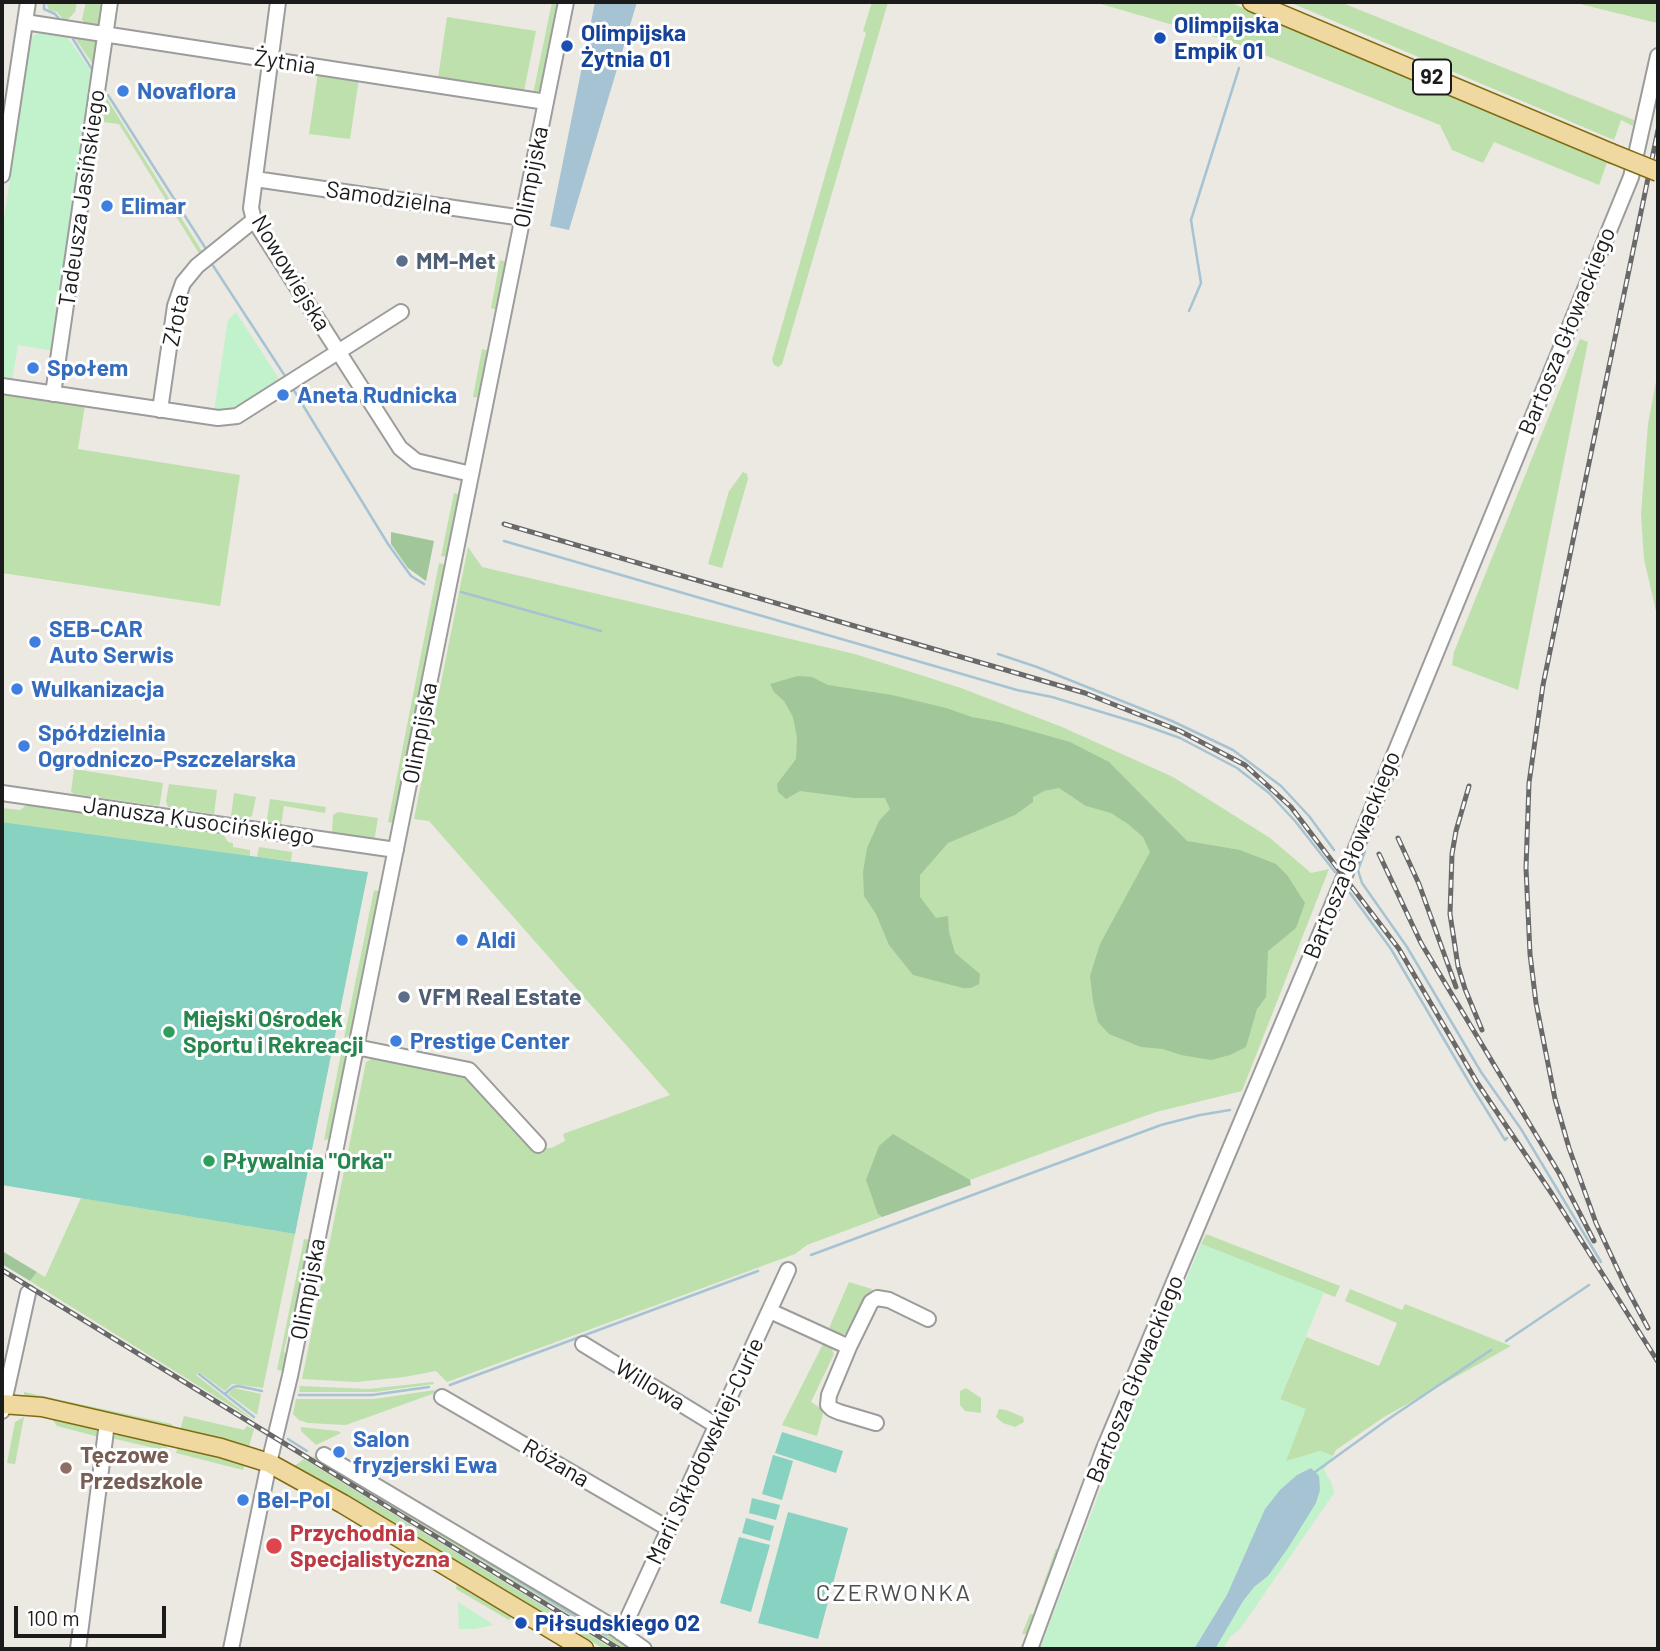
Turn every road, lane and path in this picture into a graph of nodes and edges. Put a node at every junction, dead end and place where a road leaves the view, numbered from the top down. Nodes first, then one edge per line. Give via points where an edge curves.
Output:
1 (28, 2) edge
2 (110, 2) edge
3 (278, 2) edge
4 (566, 2) edge
5 (1252, 2) edge
6 (25, 22) junction
7 (106, 36) junction
8 (1658, 56) edge
9 (271, 60) junction
10 (546, 102) junction
11 (1658, 172) edge
12 (2, 175) edge
13 (255, 178) junction
14 (523, 219) junction
15 (254, 220) junction
16 (401, 312) dead end
17 (339, 351) junction
18 (2, 386) edge
19 (53, 394) junction
20 (160, 410) junction
21 (471, 474) junction
22 (2, 793) edge
23 (396, 850) junction
24 (356, 1048) junction
25 (538, 1145) dead end
26 (788, 1270) dead end
27 (27, 1293) dead end
28 (770, 1311) junction
29 (928, 1319) dead end
30 (583, 1344) dead end
31 (849, 1346) junction
32 (442, 1398) dead end
33 (2, 1406) edge
34 (107, 1423) junction
35 (876, 1423) dead end
36 (716, 1426) junction
37 (324, 1455) dead end
38 (269, 1463) junction
39 (669, 1529) junction
40 (621, 1633) junction
41 (78, 1649) edge
42 (231, 1649) edge
43 (584, 1649) edge
44 (644, 1649) edge
45 (1030, 1649) edge

1 - 6 street
2 - 7 street, Tadeusza Jasińskiego
3 - 9 street, Nowowiejska
4 - 10 street, Olimpijska
5 - 11 main road, 92, bridge
6 - 7 street, Żytnia
6 - 12 street
7 - 9 street, Żytnia
7 - 19 street, Tadeusza Jasińskiego
8 - 45 street, Bartosza Głowackiego via 1631,177 1103,1451
9 - 10 street, Żytnia
9 - 13 street, Nowowiejska
10 - 14 street, Olimpijska
13 - 14 street, Samodzielna
13 - 15 street, Nowowiejska
14 - 21 street, Olimpijska
15 - 17 street, Nowowiejska
15 - 20 street, Złota via 183,283 175,306
16 - 17 street
17 - 20 street via 237,416
17 - 21 street, Nowowiejska via 407,456
18 - 19 street
19 - 20 street
21 - 23 street, Olimpijska
22 - 23 street, Janusza Kusocińskiego
23 - 24 street, Olimpijska
24 - 25 street via 469,1070
24 - 38 street, Olimpijska
26 - 28 street, Marii Skłodowskiej-Curie
27 - 33 street
28 - 31 street
28 - 36 street, Marii Skłodowskiej-Curie
29 - 31 street via 877,1298
30 - 36 street, Willowa
31 - 35 street via 828,1405
32 - 39 street, Różana
33 - 34 main road via 42,1407
34 - 38 main road
34 - 41 street
36 - 39 street, Marii Skłodowskiej-Curie
37 - 40 street
38 - 42 street, Olimpijska
38 - 43 main road
39 - 40 street, Marii Skłodowskiej-Curie
40 - 44 street

